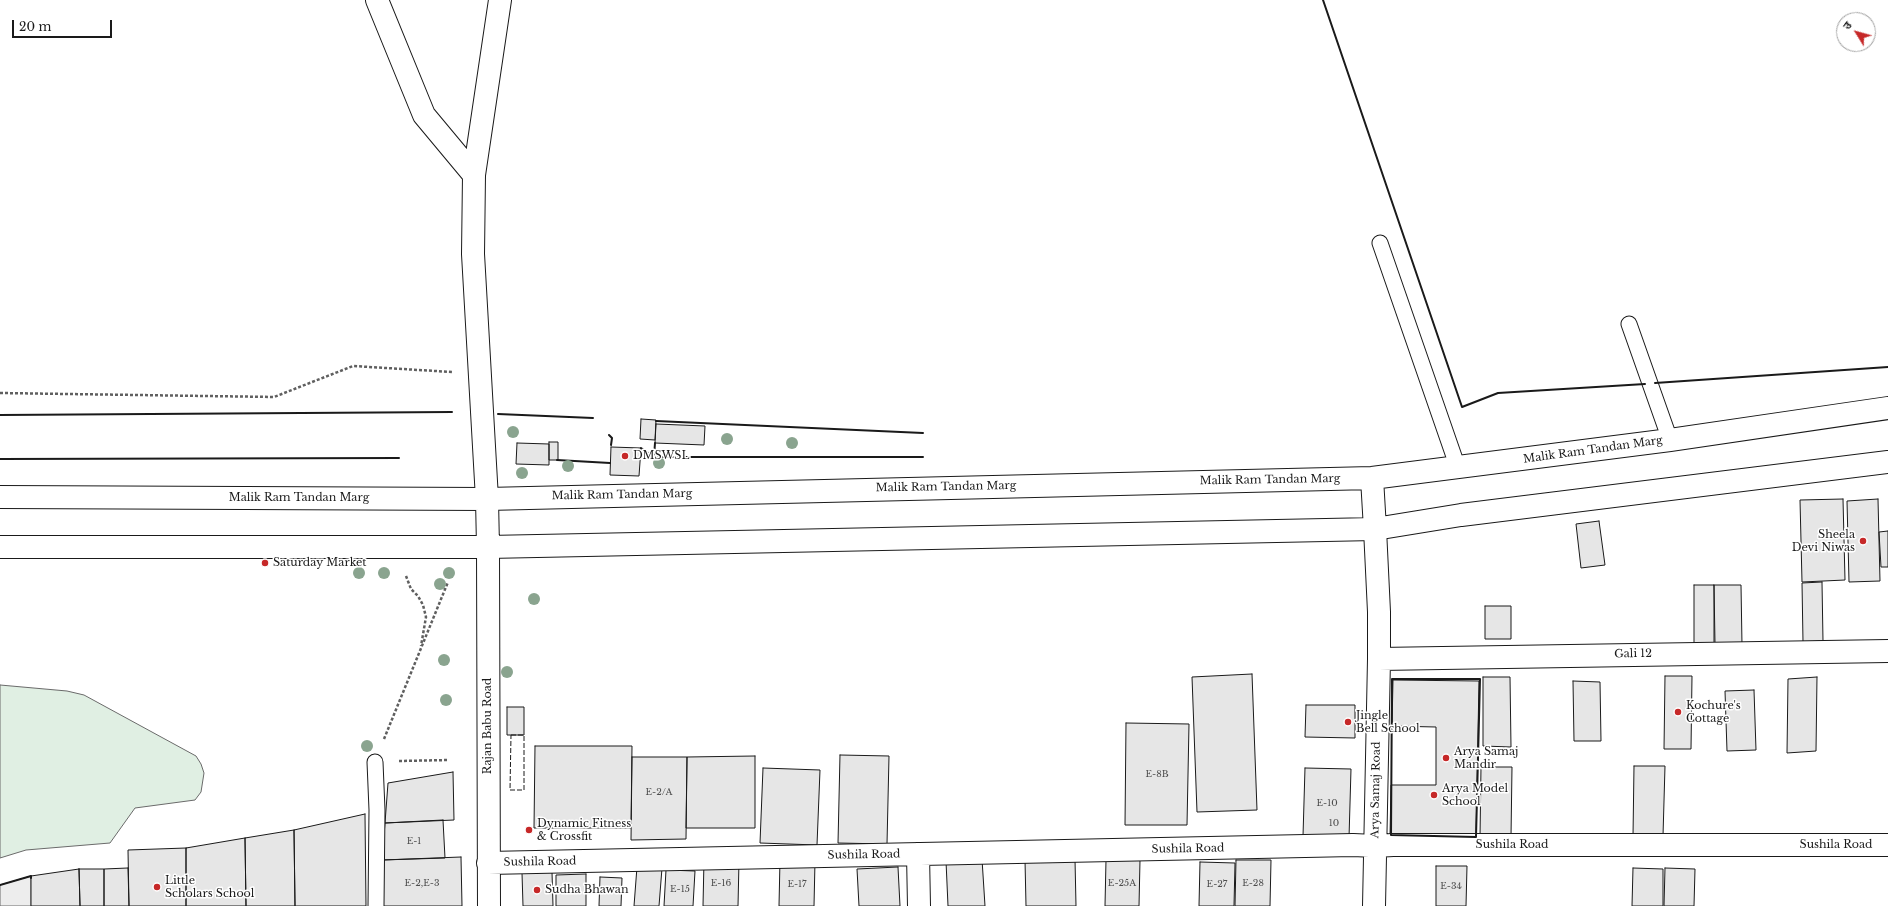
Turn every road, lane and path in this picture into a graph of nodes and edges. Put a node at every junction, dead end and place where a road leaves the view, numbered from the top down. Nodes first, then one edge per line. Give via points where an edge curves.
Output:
1 (376, 0) edge
2 (500, 0) edge
3 (474, 175) junction
4 (1380, 243) dead end
5 (1630, 324) dead end
6 (480, 374) junction
7 (0, 393) edge
8 (1888, 408) edge
9 (1670, 440) junction
10 (1888, 462) edge
11 (1458, 468) junction
12 (1372, 478) junction
13 (0, 497) edge
14 (487, 499) junction
15 (1375, 529) junction
16 (0, 547) edge
17 (488, 547) junction
18 (406, 573) dead end
19 (448, 582) dead end
20 (1888, 651) edge
21 (418, 659) junction
22 (1379, 659) junction
23 (449, 760) dead end
24 (374, 762) junction
25 (1888, 845) edge
26 (1375, 846) junction
27 (918, 854) junction
28 (488, 863) junction
29 (376, 906) edge
30 (489, 906) edge
31 (919, 906) edge
32 (1374, 906) edge

1 - 3 street via 424,115
2 - 3 street, Rajan Babu Road
3 - 6 street, Rajan Babu Road via 473,254
4 - 11 lane
5 - 9 lane
6 - 7 path via 353,366 274,396
6 - 14 street, Rajan Babu Road
8 - 9 street, Malik Ram Tandan Marg
9 - 11 street, Malik Ram Tandan Marg
10 - 15 street via 1461,515
11 - 12 street, Malik Ram Tandan Marg
12 - 14 street, Malik Ram Tandan Marg
12 - 15 street, Arya Samaj Road
13 - 14 street, Malik Ram Tandan Marg
14 - 17 street, Rajan Babu Road
15 - 17 street
15 - 22 street, Arya Samaj Road
16 - 17 street
17 - 28 street, Rajan Babu Road
18 - 21 path via 407,581 423,605 426,618
19 - 21 path
20 - 22 street, Gali 12
21 - 24 path
22 - 26 street, Arya Samaj Road
23 - 24 path
24 - 29 lane
25 - 26 street, Sushila Road
26 - 27 street, Sushila Road
26 - 32 street, Arya Samaj Road
27 - 28 street, Sushila Road
27 - 31 street
28 - 30 street, Rajan Babu Road

